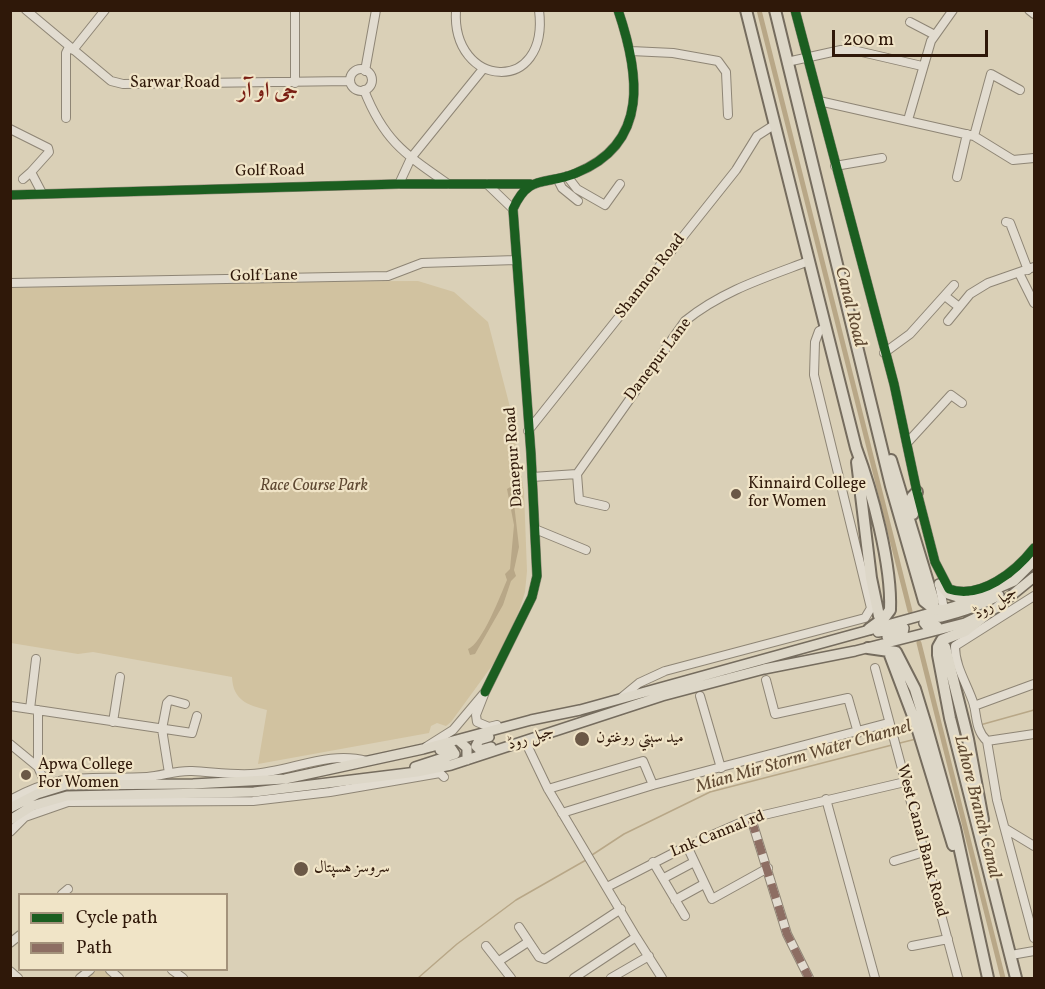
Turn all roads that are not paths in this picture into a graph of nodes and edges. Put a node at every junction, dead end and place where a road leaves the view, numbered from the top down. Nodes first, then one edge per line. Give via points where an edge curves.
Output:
1 (26, 10) edge
2 (105, 10) edge
3 (295, 10) edge
4 (376, 10) edge
5 (456, 10) edge
6 (538, 10) edge
7 (618, 10) edge
8 (746, 10) edge
9 (774, 10) edge
10 (795, 10) edge
11 (953, 10) edge
12 (1029, 10) edge
13 (1035, 14) edge
14 (910, 22) dead end
15 (933, 34) junction
16 (71, 49) junction
17 (631, 51) junction
18 (807, 57) junction
19 (787, 62) junction
20 (922, 66) junction
21 (483, 69) junction
22 (365, 70) junction
23 (350, 81) junction
24 (295, 83) junction
25 (364, 90) junction
26 (1020, 90) dead end
27 (819, 101) junction
28 (728, 115) dead end
29 (66, 118) dead end
30 (908, 120) junction
31 (774, 125) junction
32 (10, 129) edge
33 (971, 135) junction
34 (411, 158) junction
35 (882, 158) dead end
36 (1035, 158) edge
37 (836, 166) junction
38 (31, 172) junction
39 (567, 177) junction
40 (957, 177) dead end
41 (23, 179) dead end
42 (558, 180) junction
43 (399, 184) junction
44 (450, 184) junction
45 (487, 184) junction
46 (530, 184) junction
47 (620, 184) dead end
48 (42, 193) junction
49 (10, 195) edge
50 (578, 201) dead end
51 (513, 209) junction
52 (1006, 222) dead end
53 (516, 260) junction
54 (809, 261) junction
55 (1031, 268) edge
56 (1019, 273) junction
57 (10, 282) edge
58 (954, 285) dead end
59 (945, 296) junction
60 (1035, 303) edge
61 (959, 307) junction
62 (948, 321) dead end
63 (825, 328) junction
64 (884, 353) junction
65 (872, 403) junction
66 (962, 403) dead end
67 (528, 431) junction
68 (907, 443) junction
69 (856, 448) junction
70 (577, 474) junction
71 (532, 477) junction
72 (917, 492) junction
73 (605, 506) dead end
74 (535, 529) junction
75 (914, 531) junction
76 (1035, 548) edge
77 (586, 550) dead end
78 (1035, 561) edge
79 (935, 562) junction
80 (1035, 578) edge
81 (1014, 580) junction
82 (939, 584) junction
83 (1035, 596) edge
84 (970, 601) junction
85 (940, 607) junction
86 (879, 616) dead end
87 (982, 616) junction
88 (869, 629) junction
89 (842, 636) junction
90 (950, 646) junction
91 (868, 648) junction
92 (890, 655) dead end
93 (825, 656) junction
94 (36, 659) dead end
95 (875, 668) dead end
96 (120, 677) dead end
97 (766, 680) dead end
98 (1035, 684) edge
99 (485, 692) junction
100 (700, 696) dead end
101 (622, 697) junction
102 (185, 704) dead end
103 (10, 706) edge
104 (974, 709) junction
105 (34, 710) junction
106 (580, 710) junction
107 (197, 716) dead end
108 (531, 720) junction
109 (113, 722) junction
110 (888, 723) junction
111 (162, 729) junction
112 (858, 733) junction
113 (1035, 734) edge
114 (458, 740) junction
115 (525, 741) junction
116 (987, 741) junction
117 (10, 744) edge
118 (423, 749) junction
119 (388, 757) junction
120 (467, 760) junction
121 (369, 761) junction
122 (38, 767) junction
123 (721, 768) junction
124 (166, 773) junction
125 (382, 776) junction
126 (444, 777) dead end
127 (905, 782) junction
128 (45, 783) junction
129 (164, 784) junction
130 (653, 785) junction
131 (548, 789) junction
132 (826, 799) junction
133 (10, 800) edge
134 (10, 808) edge
135 (562, 813) junction
136 (752, 818) junction
137 (10, 820) edge
138 (1006, 829) junction
139 (10, 832) edge
140 (687, 846) junction
141 (1035, 846) edge
142 (924, 852) junction
143 (894, 861) dead end
144 (653, 862) junction
145 (694, 862) junction
146 (768, 868) junction
147 (990, 870) junction
148 (964, 873) junction
149 (664, 879) junction
150 (704, 884) junction
151 (608, 886) junction
152 (675, 900) junction
153 (621, 909) junction
154 (685, 916) dead end
155 (519, 927) dead end
156 (636, 937) junction
157 (1035, 938) edge
158 (948, 939) junction
159 (528, 942) junction
160 (486, 946) dead end
161 (912, 946) dead end
162 (1035, 951) edge
163 (1011, 955) junction
164 (649, 956) junction
165 (499, 961) junction
166 (10, 971) edge
167 (18, 978) edge
168 (511, 978) edge
169 (574, 978) edge
170 (611, 978) edge
171 (662, 978) edge
172 (809, 978) edge
173 (875, 978) edge
174 (958, 978) edge
175 (988, 978) edge
176 (1016, 978) edge

1 - 16 street, Sarwar Road
2 - 16 street
3 - 24 street
4 - 22 street
5 - 21 street via 460,39
6 - 21 street via 538,39 529,59 506,74
7 - 17 street, Golf Road
8 - 31 highway
9 - 19 highway
10 - 18 street
11 - 15 street
12 - 13 street
14 - 15 street
15 - 20 street
16 - 24 street, Sarwar Road via 111,81 123,84
16 - 29 street via 66,53
17 - 28 street via 718,61 726,72
17 - 39 street, Golf Road via 636,85 629,121 608,152
18 - 19 street
18 - 20 street via 853,50
18 - 27 street
19 - 65 highway
20 - 30 street
21 - 34 street
22 - 23 street via 356,70
22 - 25 street via 372,79 370,87
23 - 24 street, Sarwar Road
23 - 25 street via 353,88
25 - 34 street via 384,131
26 - 33 street via 991,74
27 - 30 street
27 - 37 street
30 - 33 street
31 - 54 highway
31 - 67 street, Shannon Road via 757,136 736,170
32 - 38 street via 48,148 49,152
33 - 36 street via 1013,159
33 - 40 street
34 - 43 street
34 - 44 street
35 - 37 street
37 - 64 street
38 - 41 street
38 - 48 street
39 - 42 street, Golf Road
39 - 47 street via 577,189 601,204 609,202
42 - 46 street, Golf Road
42 - 50 street
43 - 44 street, Golf Road
43 - 48 street, Golf Road
44 - 45 street, Golf Road
45 - 46 street, Golf Road
45 - 51 street
46 - 51 street
48 - 49 street, Golf Road
51 - 53 street, Danepur Road
52 - 55 street via 1010,223
53 - 57 street, Golf Lane via 422,263 388,276
53 - 67 street, Danepur Road
54 - 63 highway
54 - 70 street, Danepur Lane via 747,283 708,302 684,321
55 - 56 street
56 - 60 street
56 - 61 street via 988,283 970,294
58 - 59 street
59 - 61 street
59 - 64 street via 910,334
61 - 62 street
63 - 69 highway
63 - 101 street via 819,331 815,342 814,375 869,614 665,671 639,683
64 - 68 street
65 - 75 highway
65 - 85 highway via 924,601 934,609
66 - 68 street via 951,395
67 - 71 street, Danepur Road
68 - 72 street
69 - 86 highway
69 - 88 highway via 876,521 890,599 889,613
70 - 71 street
70 - 73 street via 579,500
71 - 74 street, Danepur Road
72 - 75 highway via 912,497
72 - 79 street
74 - 77 street
74 - 99 street, Danepur Road via 537,576 532,597
75 - 85 highway
76 - 79 street via 1001,579 970,590 949,589
78 - 81 main road, جیل روڈ
79 - 82 street
80 - 87 main road, جیل روڈ
81 - 84 main road, جیل روڈ
81 - 87 main road via 979,606 928,619 924,624 928,628
82 - 84 main road via 948,594
82 - 85 street
83 - 90 street
84 - 85 main road, جیل روڈ
85 - 88 main road, جیل روڈ
87 - 91 main road, جیل روڈ
87 - 147 highway via 965,631 942,640 938,647 950,718
88 - 89 main road, جیل روڈ
89 - 93 main road via 902,627 905,630
89 - 101 main road, جیل روڈ
90 - 104 street
90 - 147 highway
91 - 93 main road, جیل روڈ
91 - 148 highway via 896,652 915,689
92 - 148 highway
93 - 115 main road, جیل روڈ via 647,700
94 - 105 street
95 - 110 street, West Canal Bank Road
96 - 109 street
97 - 112 street via 775,714 848,698
98 - 104 street
99 - 108 street, Danepur Road via 477,722 489,727
99 - 118 street, Danepur Road via 453,730
100 - 123 street
101 - 106 main road, جیل روڈ
102 - 111 street via 168,701
103 - 105 street
104 - 116 street
105 - 109 street
105 - 122 street
106 - 108 main road, جیل روڈ
106 - 115 main road via 479,740 476,746 480,750
107 - 111 street via 192,733
108 - 114 main road, جیل روڈ
109 - 111 street
110 - 112 street
110 - 127 street, West Canal Bank Road
111 - 124 street
112 - 123 street
113 - 116 street
114 - 118 main road, جیل روڈ
114 - 120 main road via 467,748
115 - 120 main road, جیل روڈ
115 - 131 street
116 - 138 street
117 - 122 street
118 - 119 main road, جیل روڈ
119 - 121 main road, جیل روڈ
119 - 125 main road via 449,748 455,753
120 - 125 main road, جیل روڈ
121 - 124 street via 328,759 253,774
121 - 129 main road, جیل روڈ via 285,779
122 - 128 street
123 - 130 street
124 - 128 street via 147,777 67,777
124 - 129 street
125 - 137 main road, جیل روڈ via 254,792 67,796 42,802
126 - 139 street via 440,773 253,801 68,802 25,817
127 - 132 street, Lnk Cannal rd
127 - 142 street, West Canal Bank Road
128 - 133 street
129 - 134 main road, جیل روڈ via 66,785
130 - 131 street via 644,761
130 - 135 street
131 - 135 street
132 - 136 street, Lnk Cannal rd
132 - 173 street
135 - 151 street
136 - 140 street, Lnk Cannal rd
136 - 146 street
138 - 141 street
138 - 157 street
140 - 144 street, Lnk Cannal rd
140 - 145 street
142 - 143 street
142 - 158 street, West Canal Bank Road
144 - 149 street
144 - 151 street, Lnk Cannal rd
145 - 149 street
145 - 150 street
146 - 150 street via 712,899
146 - 172 street via 787,934
147 - 163 highway
148 - 175 highway
149 - 152 street
150 - 152 street
151 - 153 street
152 - 154 street
153 - 156 street
153 - 159 street via 545,959
155 - 159 street
156 - 164 street
156 - 169 street
158 - 161 street
158 - 174 street, West Canal Bank Road
159 - 165 street
160 - 165 street
162 - 163 street
163 - 176 highway
164 - 170 street
164 - 171 street
165 - 168 street
166 - 167 street

